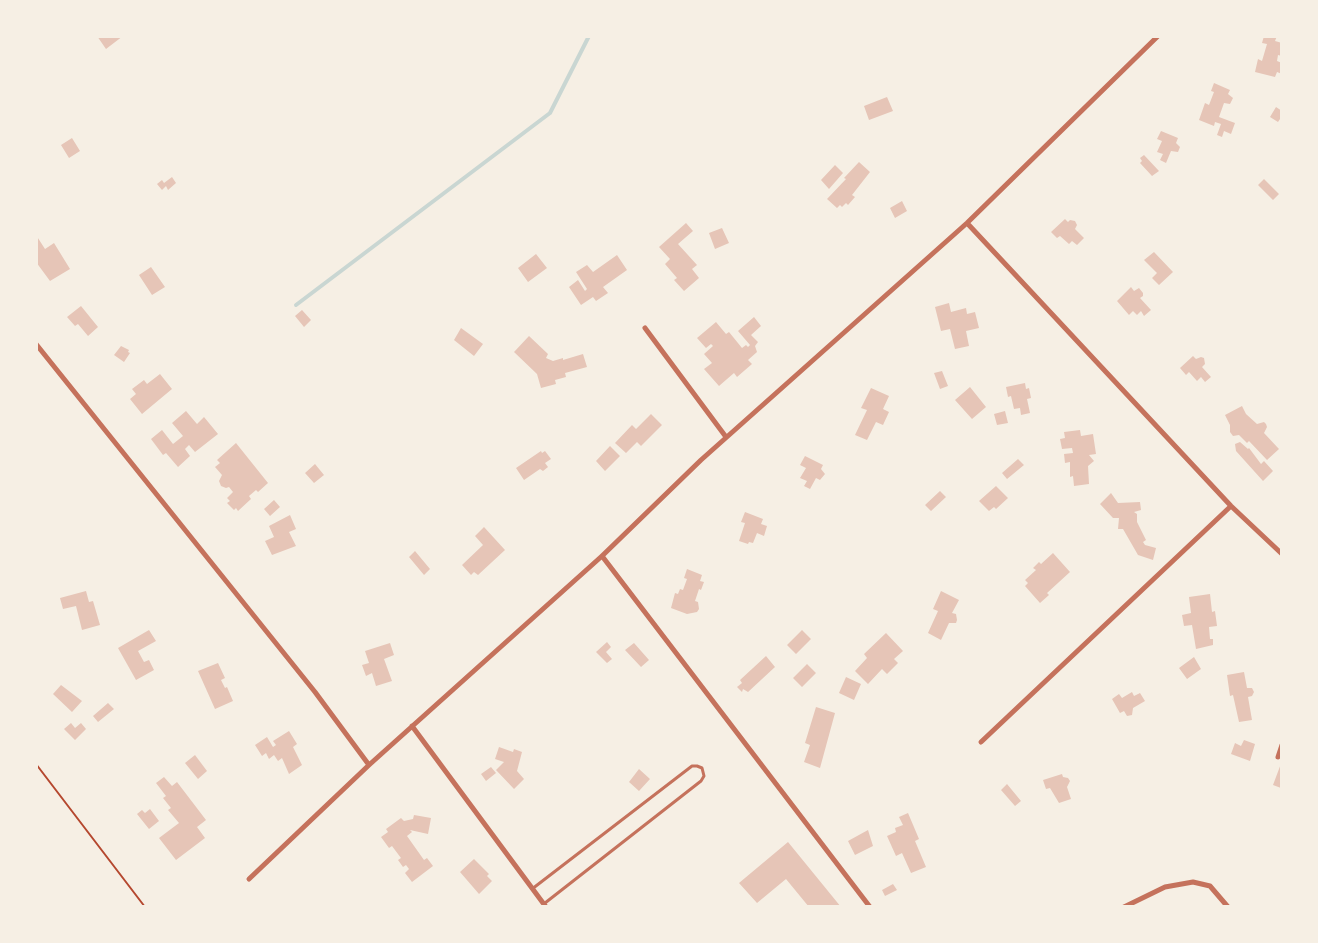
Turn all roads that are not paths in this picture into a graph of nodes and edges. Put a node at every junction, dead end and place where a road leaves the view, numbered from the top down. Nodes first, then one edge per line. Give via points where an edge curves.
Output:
1 (1158, 36) edge
2 (967, 223) junction
3 (645, 328) dead end
4 (36, 344) edge
5 (726, 437) junction
6 (1231, 506) junction
7 (1282, 554) edge
8 (602, 556) junction
9 (412, 726) junction
10 (981, 742) dead end
11 (1282, 745) edge
12 (1278, 757) dead end
13 (369, 765) junction
14 (249, 879) dead end
15 (532, 889) junction
16 (544, 905) edge
17 (870, 907) edge
18 (1124, 907) edge
19 (1228, 907) edge

1 - 2 street
2 - 5 street
2 - 6 street
3 - 5 street
4 - 13 street
5 - 8 street
6 - 7 street
6 - 10 street
8 - 9 street
8 - 17 street
9 - 13 street
9 - 15 street
11 - 12 street
13 - 14 street
15 - 16 street
15 - 16 lane via 692,766 703,770 701,781
18 - 19 street via 1165,886 1193,882 1210,886

